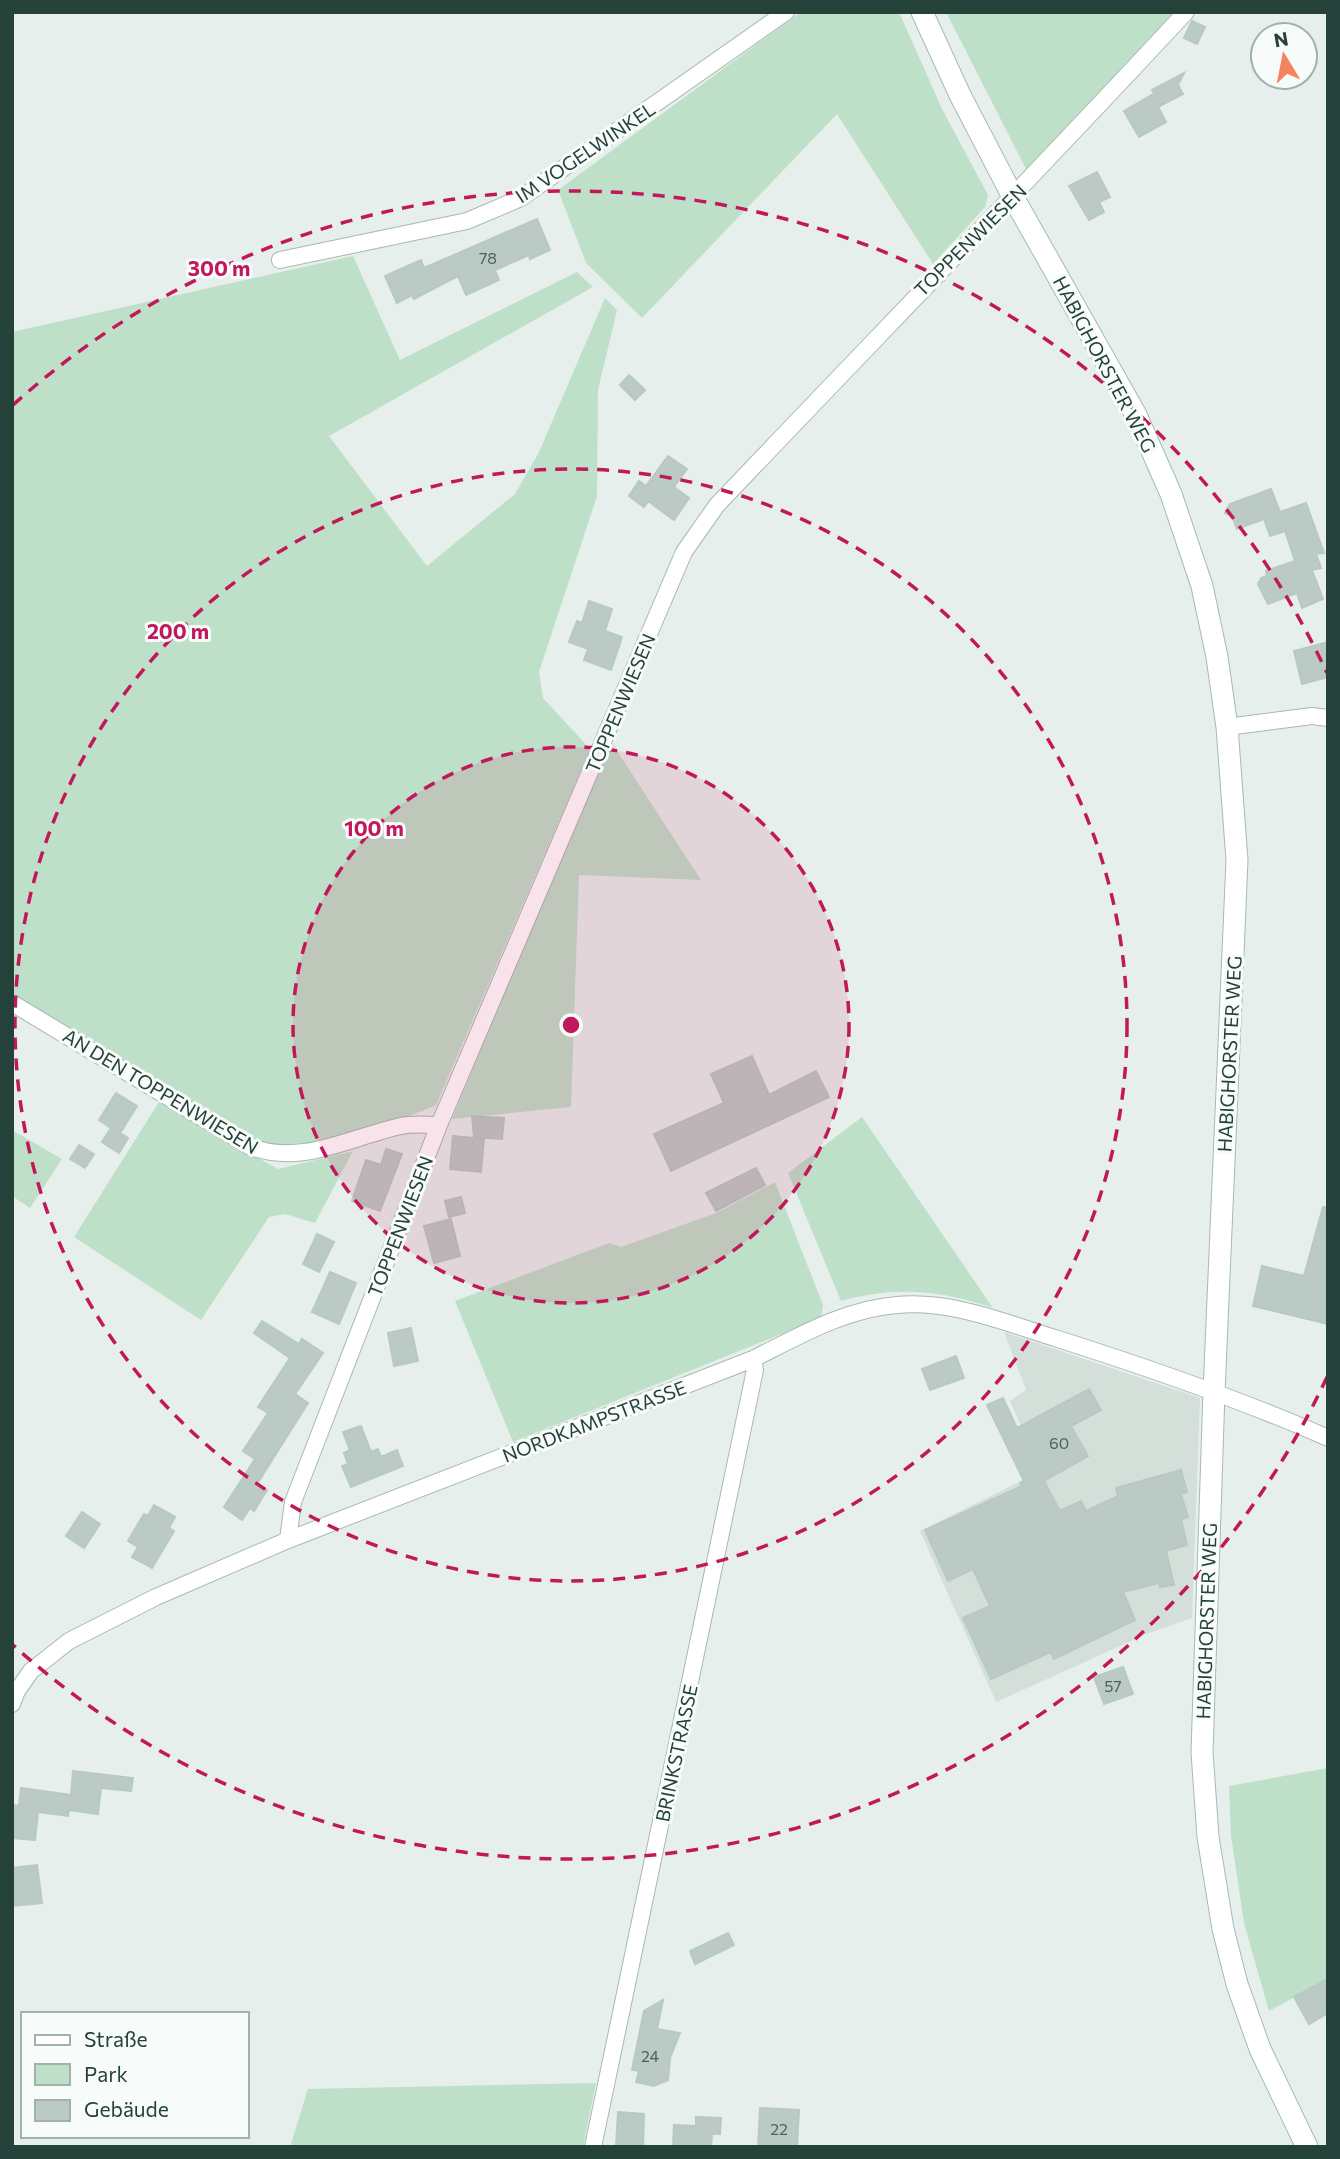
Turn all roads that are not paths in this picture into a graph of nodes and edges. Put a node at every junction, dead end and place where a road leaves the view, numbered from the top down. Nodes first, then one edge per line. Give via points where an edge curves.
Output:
1 (786, 12) edge
2 (922, 12) edge
3 (1186, 12) edge
4 (1013, 197) junction
5 (280, 260) dead end
6 (1328, 718) edge
7 (1227, 727) junction
8 (12, 1003) edge
9 (439, 1125) junction
10 (753, 1359) junction
11 (1213, 1392) junction
12 (1328, 1438) edge
13 (288, 1540) junction
14 (12, 1704) edge
15 (593, 2147) edge
16 (1307, 2147) edge

1 - 5 street, IM VOGELWINKEL via 521,198 467,221
2 - 4 street, HABIGHORSTER WEG
3 - 4 street, TOPPENWIESEN
4 - 7 street, HABIGHORSTER WEG via 1136,415 1171,494 1202,586
4 - 9 street, TOPPENWIESEN via 958,250 698,530
6 - 7 street
7 - 11 street, HABIGHORSTER WEG via 1237,860
8 - 9 street, AN DEN TOPPENWIESEN via 268,1154 303,1153 404,1125
9 - 13 street, TOPPENWIESEN via 292,1502
10 - 11 street, NORDKAMPSTRASSE via 866,1310 936,1306 993,1319
10 - 13 street, NORDKAMPSTRASSE
10 - 15 street, BRINKSTRASSE via 755,1370
11 - 12 street, NORDKAMPSTRASSE
11 - 16 street, HABIGHORSTER WEG via 1202,1752 1208,1836 1237,1984 1261,2049
13 - 14 street, NORDKAMPSTRASSE via 156,1597 69,1641 31,1671

